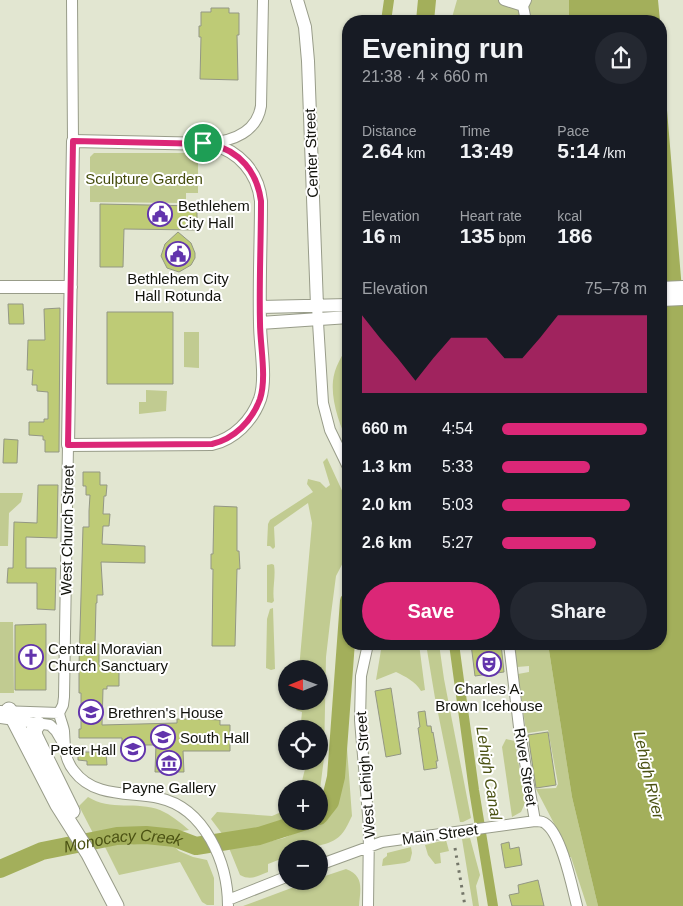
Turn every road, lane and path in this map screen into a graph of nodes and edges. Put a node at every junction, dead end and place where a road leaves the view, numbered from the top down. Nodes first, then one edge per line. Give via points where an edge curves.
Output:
1 (72, 0) edge
2 (263, 0) edge
3 (297, 0) edge
4 (504, 0) edge
5 (525, 3) edge
6 (73, 141) junction
7 (203, 143) junction
8 (0, 287) edge
9 (71, 287) junction
10 (683, 287) edge
11 (667, 288) edge
12 (683, 299) edge
13 (667, 300) edge
14 (260, 307) junction
15 (342, 307) edge
16 (323, 312) junction
17 (342, 316) edge
18 (260, 323) junction
19 (68, 445) junction
20 (342, 455) edge
21 (367, 650) edge
22 (510, 650) edge
23 (59, 713) junction
24 (6, 715) edge
25 (33, 735) junction
26 (64, 744) junction
27 (535, 821) junction
28 (370, 846) junction
29 (328, 862) edge
30 (278, 881) edge
31 (228, 903) edge
32 (116, 906) edge
33 (368, 906) edge
34 (577, 906) edge

1 - 6 street
2 - 7 street via 259,117 245,133 223,141
3 - 16 main road, Center Street via 305,28 308,60
4 - 5 street
6 - 7 main road
6 - 9 main road, West Church Street
7 - 14 main road via 226,148 242,160 260,190
8 - 9 main road
9 - 19 main road, West Church Street
10 - 11 main road
12 - 13 main road
14 - 16 main road
14 - 18 main road
15 - 16 main road
16 - 17 main road
16 - 18 main road
16 - 20 street via 323,403 330,430
18 - 19 main road via 260,399 250,419 224,441 212,444
19 - 23 street, West Church Street via 64,697
21 - 28 street, West Lehigh Street via 361,676 360,720
22 - 27 street, River Street
23 - 24 street
23 - 26 street
24 - 25 highway
24 - 25 street
25 - 26 street via 50,725
25 - 32 highway via 58,805
26 - 31 street via 73,770 91,786 107,792 158,798 191,816 204,830 220,859
27 - 28 street, Main Street
27 - 34 street, River Street via 548,825 555,835
28 - 29 street, Main Street
28 - 33 street, West Lehigh Street
30 - 31 street

